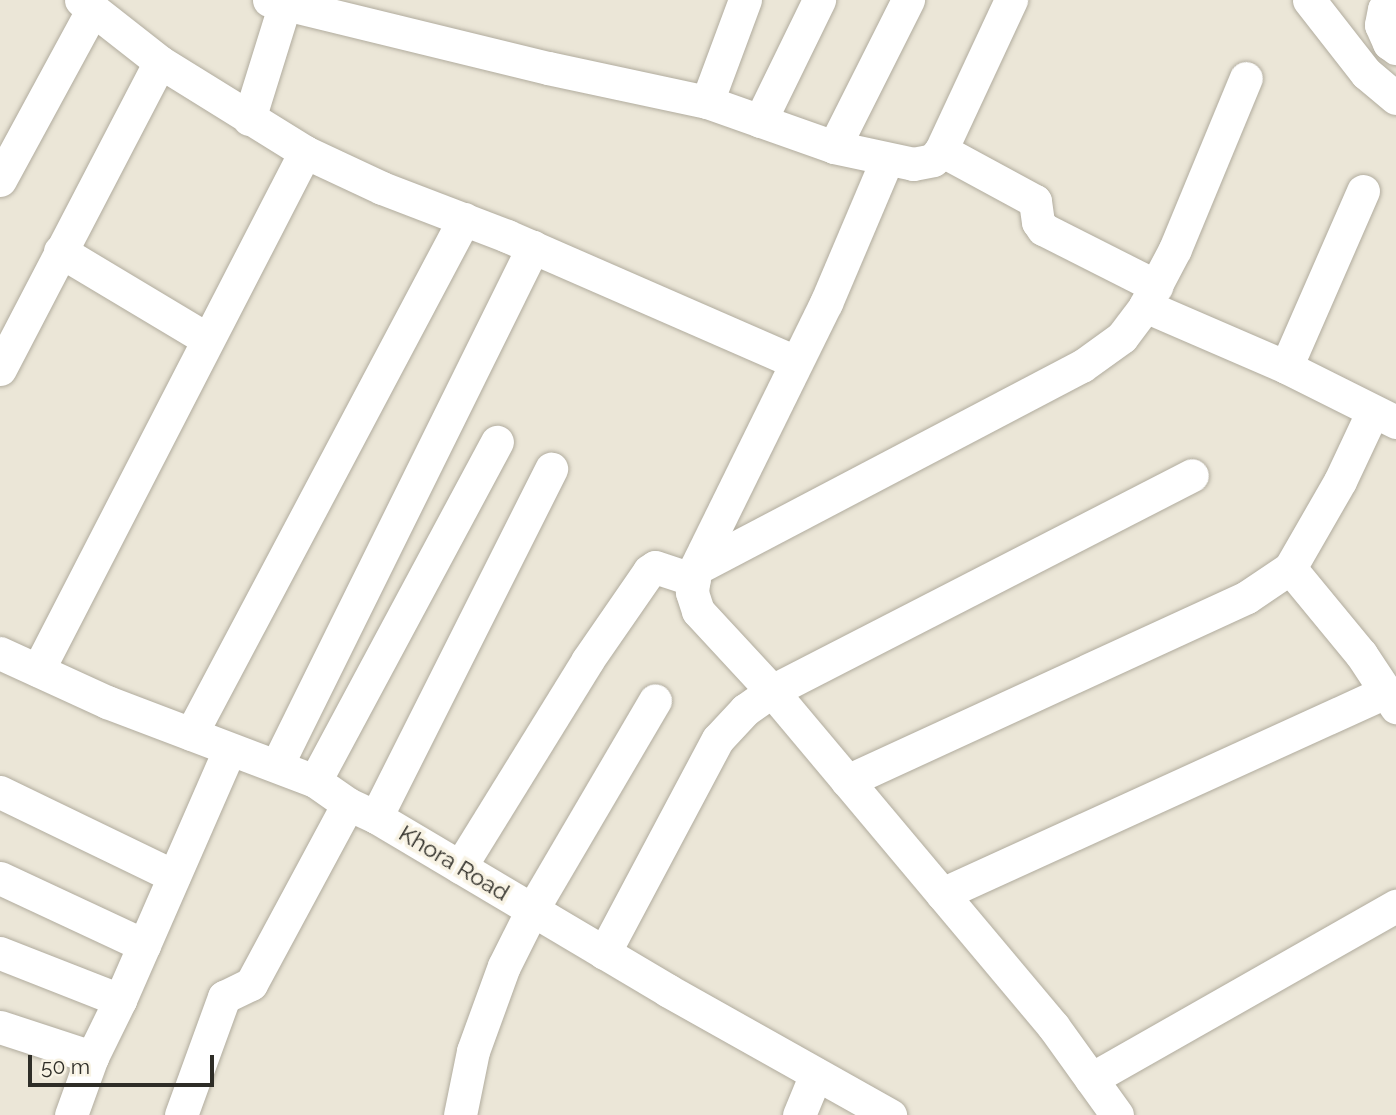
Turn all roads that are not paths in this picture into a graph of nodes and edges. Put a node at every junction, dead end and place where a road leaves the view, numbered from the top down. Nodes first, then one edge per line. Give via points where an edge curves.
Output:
1 (745, 0) edge
2 (819, 0) edge
3 (908, 0) edge
4 (1011, 0) edge
5 (1391, 0) edge
6 (280, 2) edge
7 (1316, 3) edge
8 (87, 5) edge
9 (1396, 48) edge
10 (160, 62) junction
11 (1246, 78) dead end
12 (1396, 97) edge
13 (707, 102) junction
14 (249, 119) junction
15 (760, 121) junction
16 (834, 147) junction
17 (942, 150) junction
18 (304, 152) junction
19 (887, 159) junction
20 (0, 180) edge
21 (1363, 191) dead end
22 (464, 219) junction
23 (533, 247) junction
24 (60, 251) junction
25 (1150, 296) junction
26 (207, 340) junction
27 (796, 362) junction
28 (1286, 367) junction
29 (0, 369) edge
30 (1385, 416) edge
31 (497, 442) dead end
32 (551, 469) dead end
33 (1192, 475) dead end
34 (1290, 568) junction
35 (694, 574) junction
36 (0, 653) edge
37 (37, 670) junction
38 (772, 691) junction
39 (1391, 699) edge
40 (655, 700) dead end
41 (191, 734) junction
42 (229, 750) junction
43 (277, 765) junction
44 (315, 781) junction
45 (847, 781) junction
46 (0, 792) edge
47 (362, 810) junction
48 (460, 867) junction
49 (174, 876) junction
50 (0, 878) edge
51 (942, 894) junction
52 (1396, 906) edge
53 (532, 910) junction
54 (144, 944) junction
55 (0, 953) edge
56 (604, 953) junction
57 (120, 1000) junction
58 (0, 1027) edge
59 (92, 1057) junction
60 (816, 1074) junction
61 (1091, 1079) junction
62 (71, 1115) edge
63 (181, 1115) edge
64 (460, 1115) edge
65 (799, 1115) edge
66 (890, 1115) edge
67 (1117, 1115) edge

1 - 13 street
2 - 15 street
3 - 16 street
4 - 17 street
5 - 9 street via 1381,25
6 - 13 street
6 - 14 street
7 - 12 street via 1366,72
8 - 10 street
8 - 20 street
10 - 14 street
10 - 24 street
11 - 25 street via 1175,249
13 - 15 street
14 - 18 street
15 - 16 street
16 - 19 street
17 - 19 street via 923,163
17 - 25 street via 1035,201 1043,229
18 - 22 street
18 - 26 street
19 - 27 street
21 - 28 street
22 - 23 street
22 - 41 street
23 - 27 street
23 - 43 street
24 - 26 street
24 - 29 street
25 - 28 street
25 - 35 street via 1122,337 1082,366
26 - 37 street
27 - 35 street
28 - 30 street
30 - 34 street via 1340,481
31 - 44 street
32 - 47 street
33 - 38 street
34 - 39 street via 1361,654
34 - 45 street via 1247,597
35 - 38 street via 692,592 698,611
35 - 48 street via 656,567 649,571 587,661
36 - 37 street, Khora Road
37 - 41 street, Khora Road
38 - 45 street
38 - 56 street via 745,710 718,739
39 - 51 street
40 - 53 street
41 - 42 street, Khora Road
42 - 43 street, Khora Road
42 - 49 street
43 - 44 street, Khora Road
44 - 47 street, Khora Road
45 - 51 street
46 - 49 street
47 - 48 street, Khora Road
47 - 63 street via 251,984 224,997
48 - 53 street, Khora Road
49 - 54 street
50 - 54 street
51 - 61 street via 1053,1026
52 - 61 street
53 - 56 street, Khora Road
53 - 64 street via 504,966 478,1039
54 - 57 street
55 - 57 street
56 - 60 street, Khora Road
57 - 59 street
58 - 59 street
59 - 62 street
60 - 65 street
60 - 66 street, Khora Road
61 - 67 street

